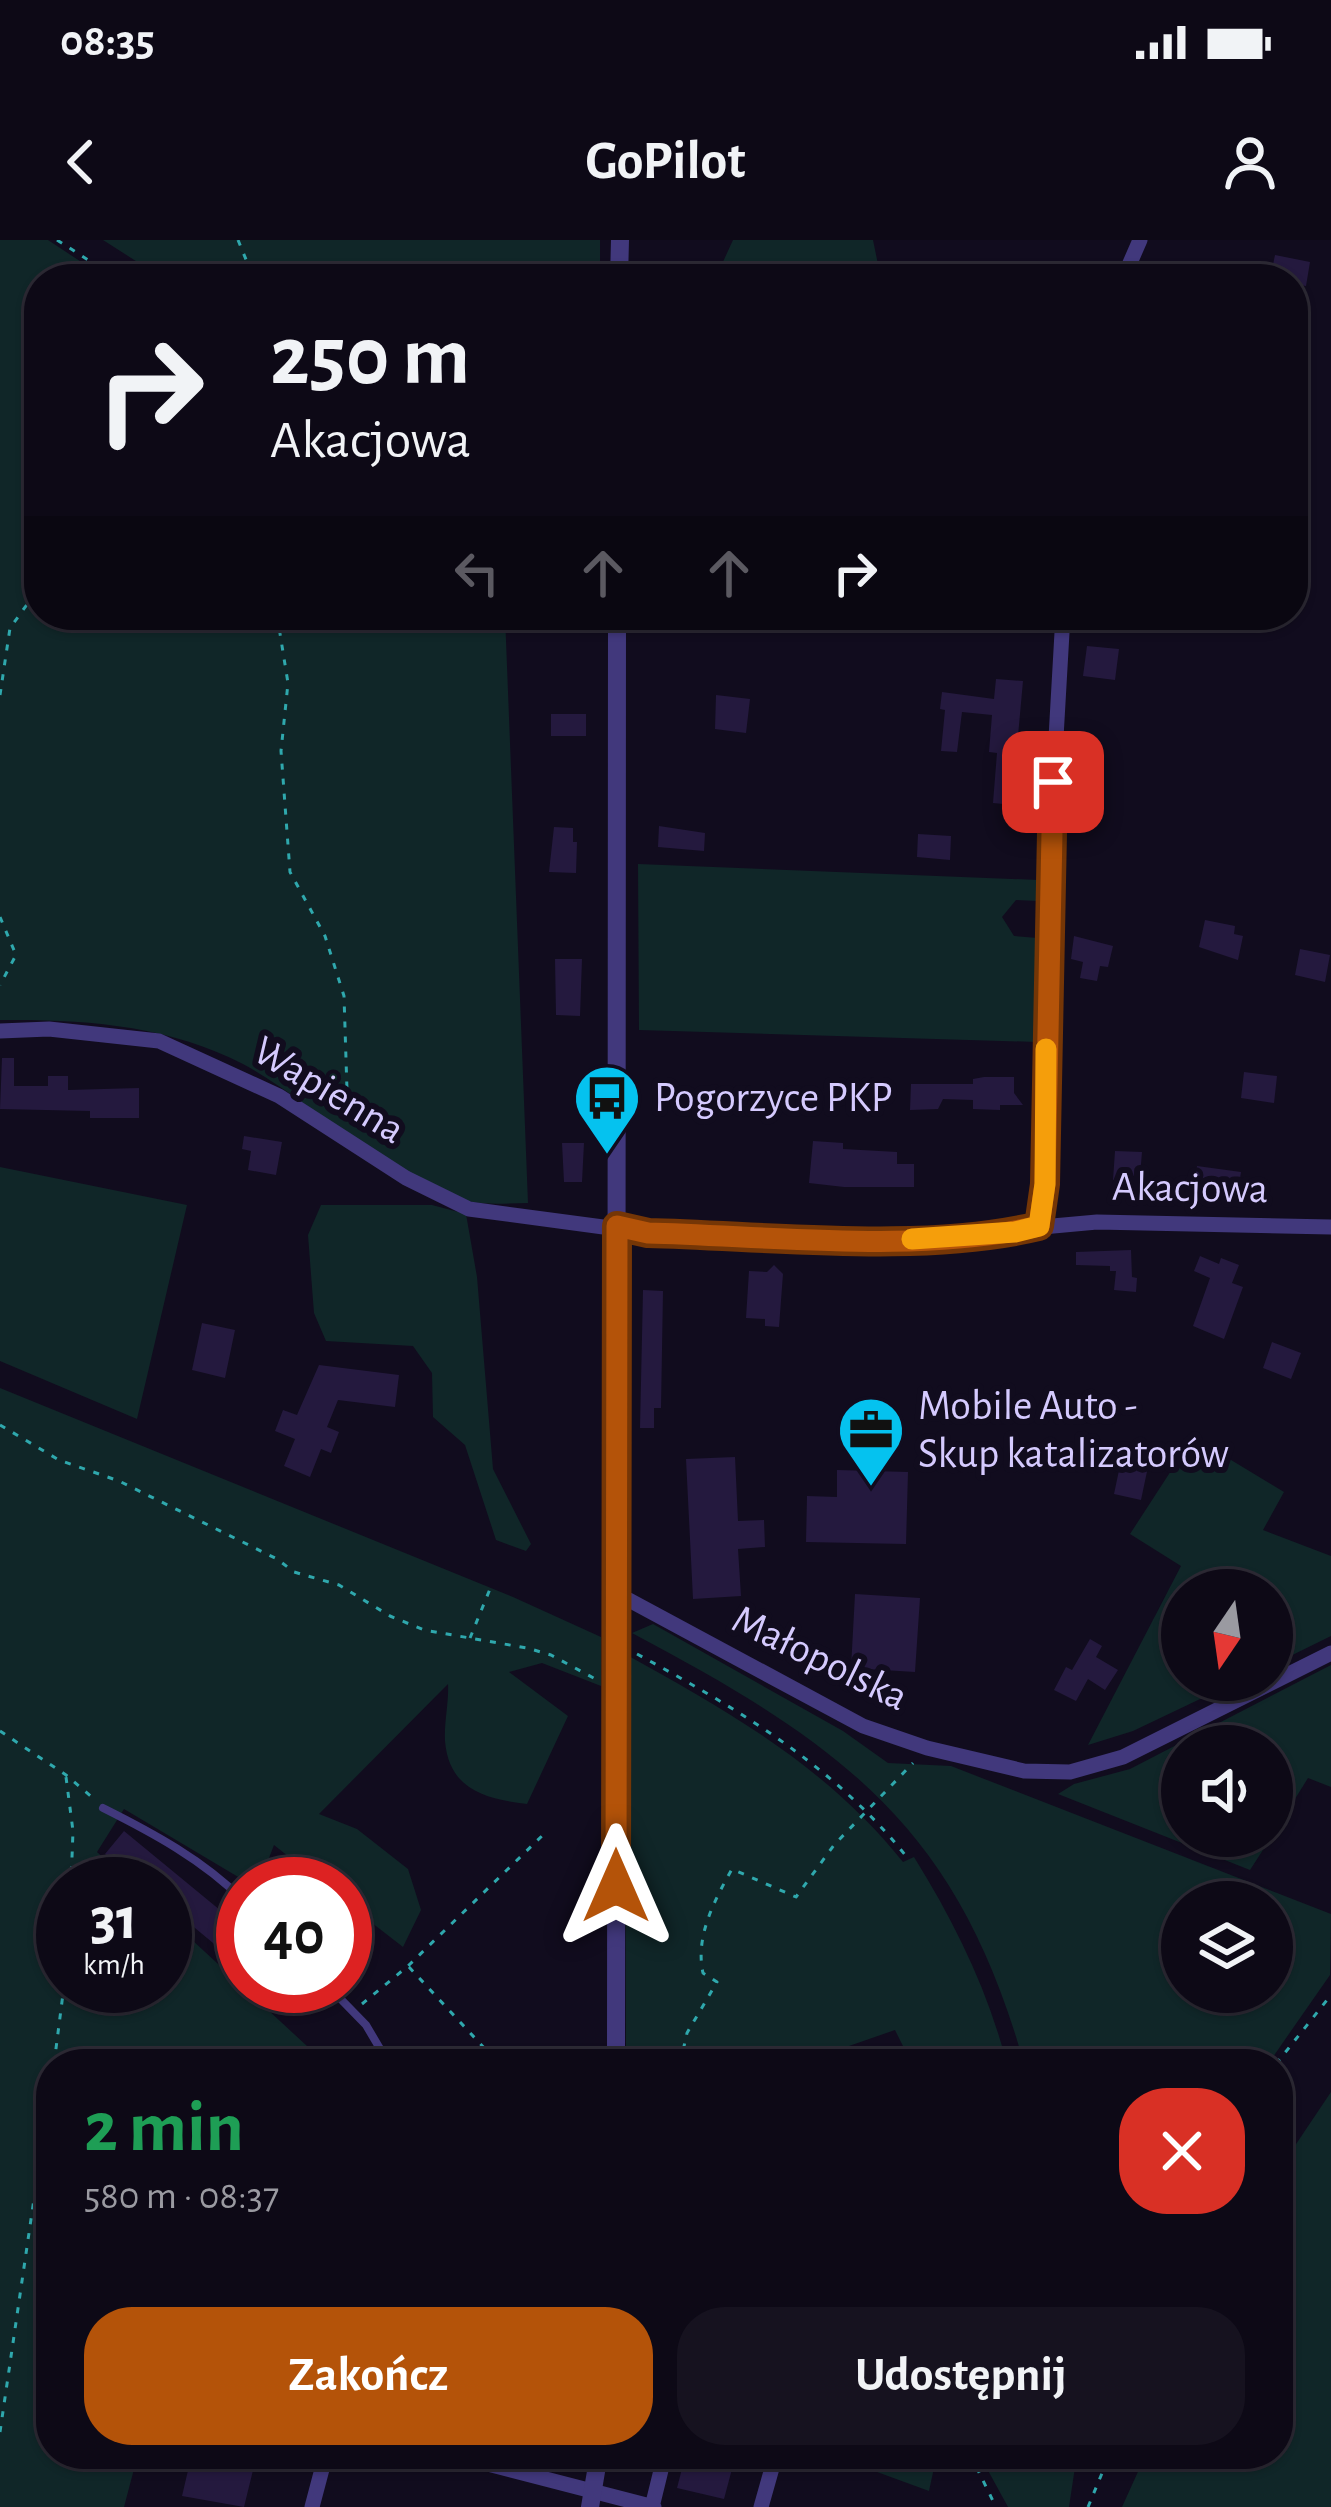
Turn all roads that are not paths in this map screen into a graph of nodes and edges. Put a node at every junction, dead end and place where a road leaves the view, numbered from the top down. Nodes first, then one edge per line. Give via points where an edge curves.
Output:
1 (617, 630) edge
2 (1062, 630) edge
3 (0, 1031) edge
4 (617, 1226) junction
5 (1039, 1226) junction
6 (1331, 1227) edge
7 (616, 1600) junction
8 (1331, 1653) edge
9 (104, 1808) road end
10 (216, 1876) edge
11 (352, 2013) edge
12 (383, 2049) edge
13 (616, 2049) edge
14 (322, 2469) edge
15 (495, 2469) edge
16 (596, 2469) edge
17 (662, 2469) edge
18 (772, 2469) edge
19 (591, 2500) edge
20 (312, 2507) edge
21 (653, 2507) edge
22 (761, 2507) edge

1 - 4 street
2 - 5 street
3 - 4 street, Wapienna via 158,1041 249,1080 406,1178 470,1208
4 - 5 street, Akacjowa via 901,1240
4 - 7 street
5 - 6 street, Akacjowa
7 - 8 street, Małopolska via 863,1726 1024,1772 1070,1772 1123,1757
7 - 13 street
9 - 10 lane
11 - 12 lane
14 - 20 street
15 - 19 street
16 - 19 street
17 - 21 street
18 - 22 street
19 - 21 street

